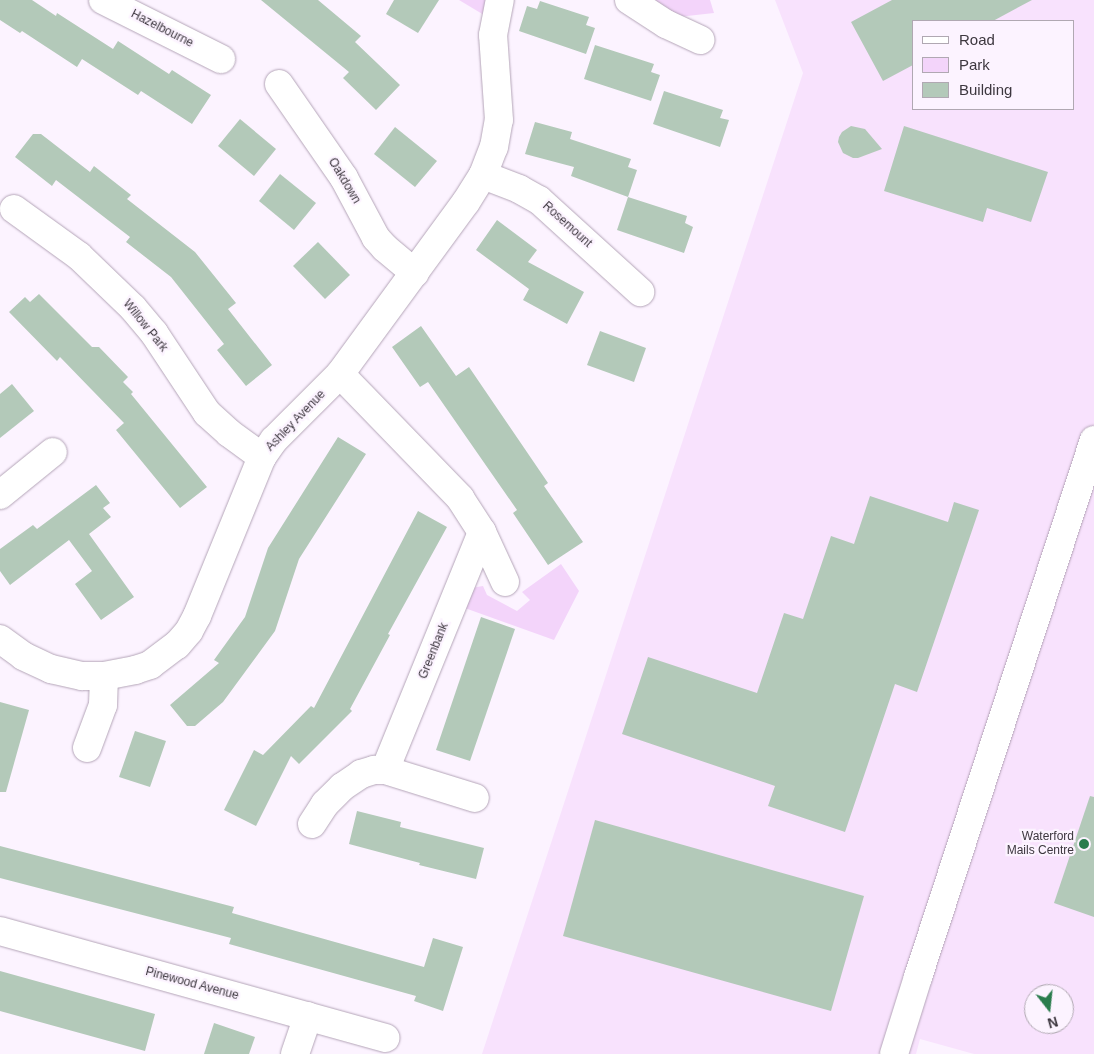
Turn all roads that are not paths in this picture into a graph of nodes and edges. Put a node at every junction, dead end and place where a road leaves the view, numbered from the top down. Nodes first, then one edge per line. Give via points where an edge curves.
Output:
1 (103, 0) edge
2 (500, 0) edge
3 (629, 0) edge
4 (701, 40) dead end
5 (221, 59) dead end
6 (278, 84) dead end
7 (483, 175) junction
8 (14, 209) dead end
9 (414, 273) junction
10 (640, 292) dead end
11 (340, 374) junction
12 (1094, 440) edge
13 (53, 452) dead end
14 (262, 457) junction
15 (0, 495) edge
16 (482, 532) junction
17 (505, 582) dead end
18 (0, 639) edge
19 (104, 676) junction
20 (87, 748) dead end
21 (385, 770) junction
22 (475, 798) dead end
23 (312, 824) dead end
24 (0, 931) edge
25 (308, 1016) junction
26 (384, 1038) dead end
27 (295, 1054) edge
28 (894, 1054) edge

1 - 5 street, Hazelbourne
2 - 7 street, Ashley Avenue via 493,35 498,120 494,147
3 - 4 street via 666,24
6 - 9 street, Oakdown via 344,178 376,238
7 - 9 street, Ashley Avenue
7 - 10 street, Rosemount via 539,200
8 - 14 street, Willow Park via 79,256 133,308 164,347 207,413
9 - 11 street, Ashley Avenue
11 - 14 street, Ashley Avenue via 274,440
11 - 16 street via 452,488
12 - 28 street
13 - 15 street
14 - 19 street, Ashley Avenue via 189,631 170,651 150,665
16 - 17 street
16 - 21 street, Greenbank
18 - 19 street, Ashley Avenue via 23,656 51,669 82,676
19 - 20 street via 103,705
21 - 22 street
21 - 23 street via 369,771 342,786
24 - 25 street, Pinewood Avenue
25 - 26 street, Pinewood Avenue
25 - 27 street

